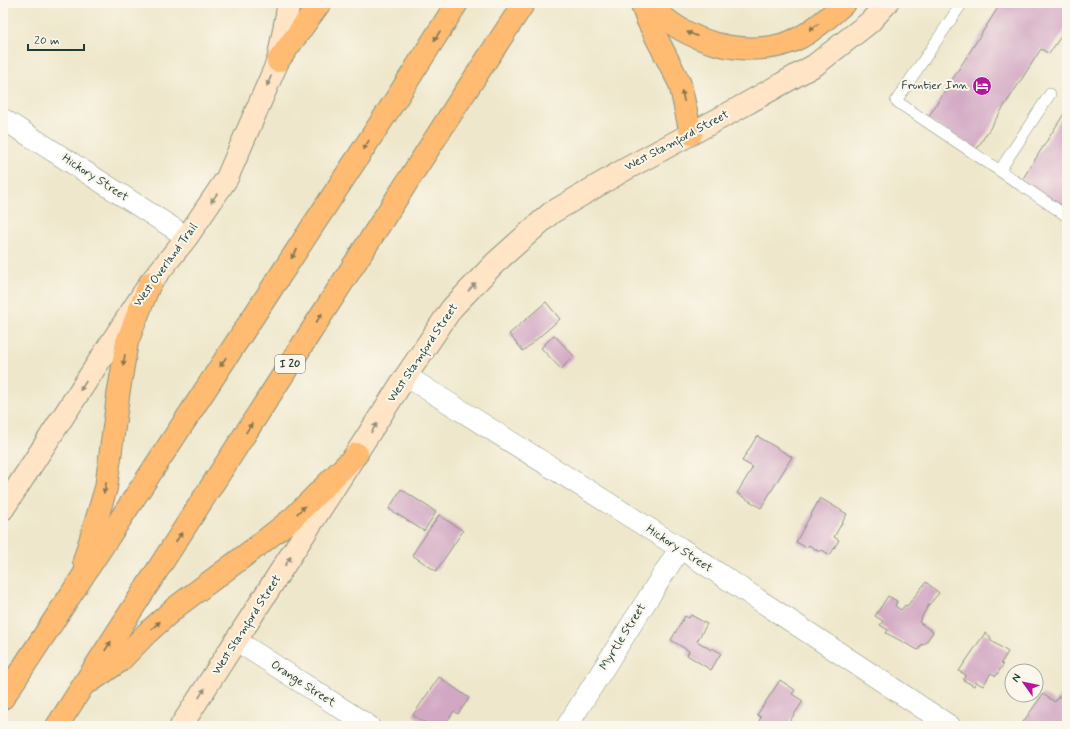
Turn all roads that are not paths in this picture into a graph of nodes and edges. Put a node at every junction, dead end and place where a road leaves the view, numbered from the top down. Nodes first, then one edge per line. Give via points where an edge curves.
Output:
1 (289, 3) edge
2 (320, 3) edge
3 (458, 3) edge
4 (524, 3) edge
5 (641, 3) edge
6 (650, 3) edge
7 (845, 3) edge
8 (887, 3) edge
9 (962, 3) edge
10 (278, 61) junction
11 (1050, 94) dead end
12 (3, 119) edge
13 (691, 134) junction
14 (1000, 170) junction
15 (1067, 216) edge
16 (186, 237) junction
17 (150, 283) junction
18 (406, 376) junction
19 (357, 454) junction
20 (3, 509) edge
21 (680, 548) junction
22 (77, 583) junction
23 (237, 641) junction
24 (83, 686) junction
25 (3, 698) edge
26 (57, 726) edge
27 (181, 726) edge
28 (369, 726) edge
29 (567, 726) edge
30 (950, 726) edge

1 - 10 main road, West Overland Trail
2 - 10 highway
3 -> 22 highway
24 -> 4 highway, I 20
13 -> 5 highway via 680,84
7 -> 6 highway via 798,38 765,49 725,47 685,32
8 - 13 main road, West Stamford Street via 870,22 815,65
9 - 14 lane via 896,101
10 -> 16 main road, West Overland Trail via 228,178
11 - 14 lane
12 - 16 street, Hickory Street
18 -> 13 main road, West Stamford Street via 452,308 495,262 551,213
14 - 15 lane
16 - 17 main road, West Overland Trail
17 -> 20 main road, West Overland Trail
17 -> 22 highway via 127,342 106,488
19 -> 18 main road, West Stamford Street
18 - 21 street, Hickory Street
23 -> 19 main road, West Stamford Street
24 -> 19 highway via 120,661 176,607 293,518
21 - 29 street, Myrtle Street
21 - 30 street, Hickory Street
22 - 25 highway
27 -> 23 main road, West Stamford Street
23 - 28 street, Orange Street
24 - 26 highway, I 20

